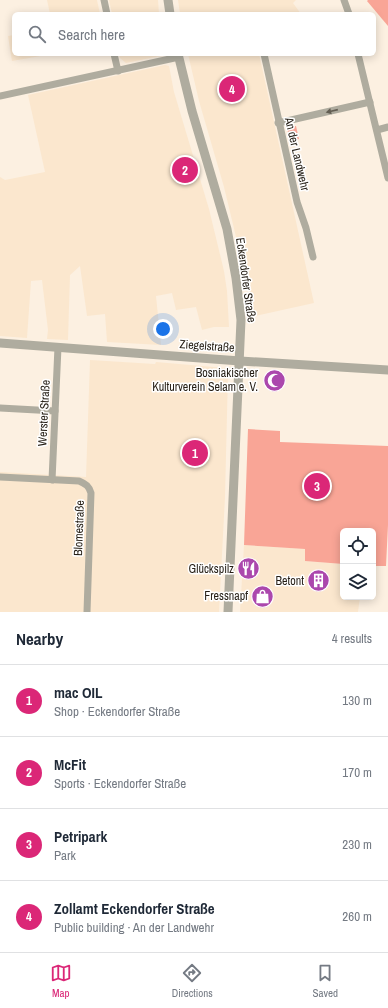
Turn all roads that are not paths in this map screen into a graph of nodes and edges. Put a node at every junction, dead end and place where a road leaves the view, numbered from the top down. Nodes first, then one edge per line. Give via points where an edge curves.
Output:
1 (104, 0) edge
2 (168, 0) edge
3 (344, 0) edge
4 (107, 12) edge
5 (170, 12) edge
6 (347, 12) edge
7 (114, 56) edge
8 (178, 56) edge
9 (264, 56) edge
10 (358, 56) edge
11 (118, 71) junction
12 (0, 96) edge
13 (370, 102) junction
14 (278, 123) junction
15 (388, 127) edge
16 (377, 130) junction
17 (388, 178) edge
18 (313, 257) dead end
19 (0, 343) edge
20 (58, 347) junction
21 (240, 361) junction
22 (388, 370) edge
23 (0, 408) edge
24 (55, 411) junction
25 (0, 477) edge
26 (52, 480) junction
27 (87, 612) edge
28 (228, 612) edge

1 - 4 street
2 - 5 street
3 - 6 street
7 - 11 street
8 - 11 street
8 - 21 street, Eckendorfer Straße via 227,228 241,320
9 - 14 street, An der Landwehr
10 - 13 street
11 - 12 street
13 -> 14 street
13 - 16 street
14 - 18 street, An der Landwehr
15 - 16 street
16 - 17 street
19 - 20 street, Ziegelstraße
20 - 21 street, Ziegelstraße
20 - 24 street, Werster Straße
21 - 22 street, Ziegelstraße
21 - 28 street, Eckendorfer Straße
23 - 24 street
24 - 26 street, Werster Straße
25 - 26 street, Blomestraße
26 - 27 street, Blomestraße via 79,481 85,483 91,493

